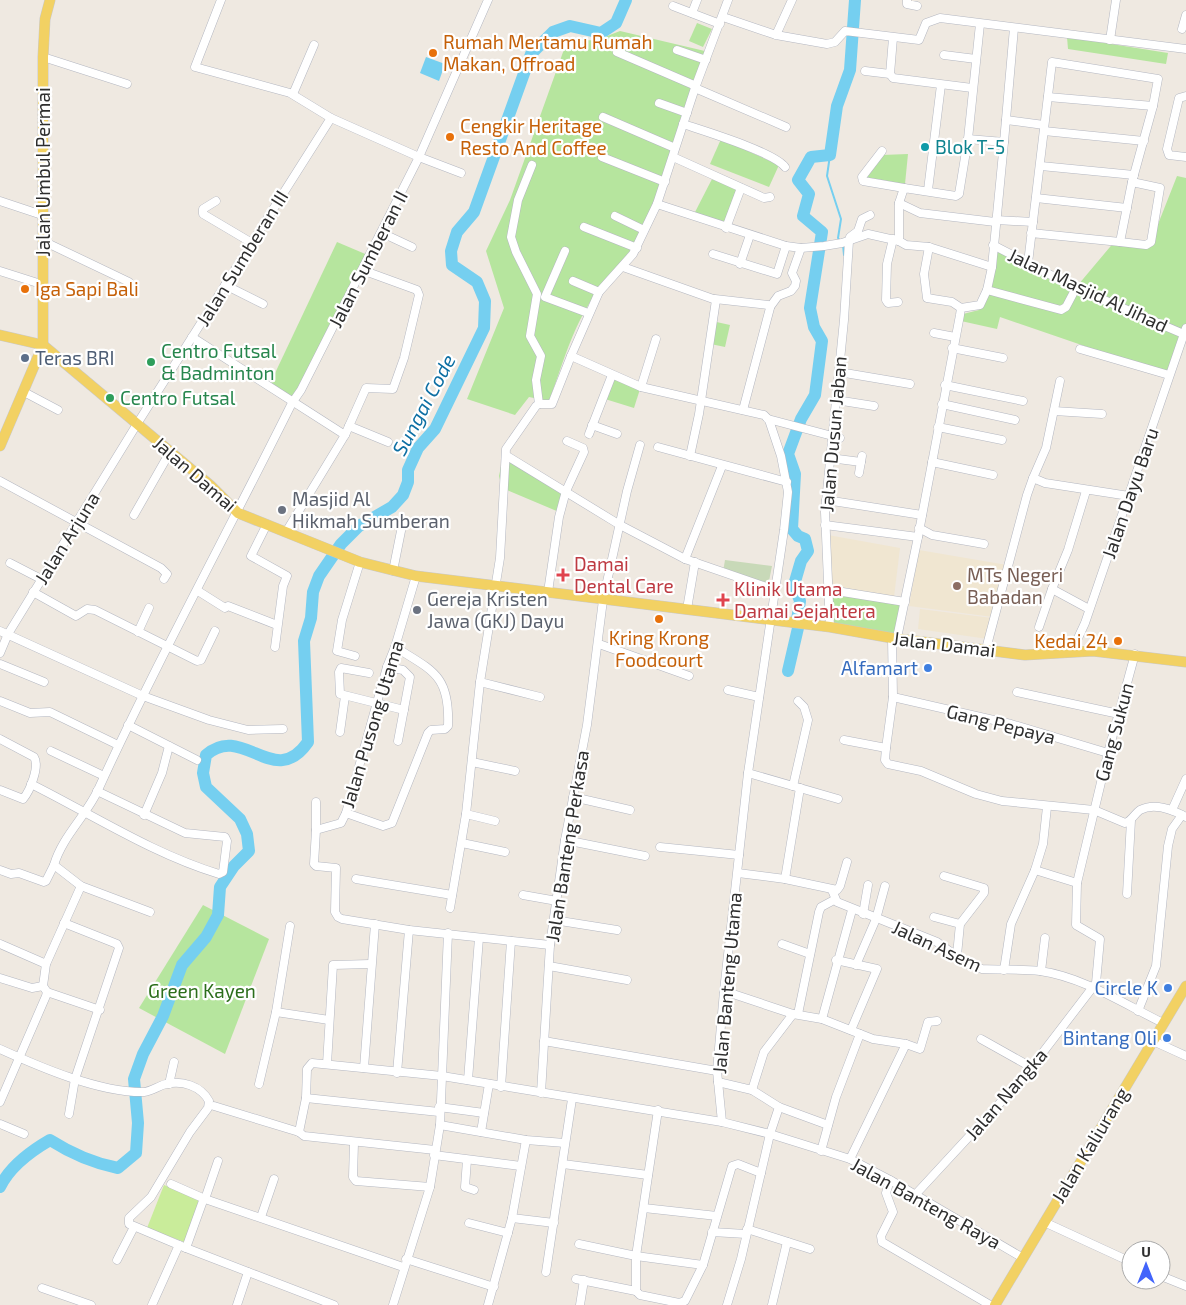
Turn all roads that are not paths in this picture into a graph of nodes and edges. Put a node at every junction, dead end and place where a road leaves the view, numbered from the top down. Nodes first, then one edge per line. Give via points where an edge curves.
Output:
1 (50, 0) edge
2 (221, 0) edge
3 (488, 0) edge
4 (697, 0) edge
5 (728, 0) edge
6 (792, 0) edge
7 (907, 0) edge
8 (1116, 0) edge
9 (673, 6) dead end
10 (917, 6) dead end
11 (692, 13) junction
12 (1186, 15) edge
13 (721, 20) junction
14 (980, 24) junction
15 (1014, 28) junction
16 (1182, 29) dead end
17 (776, 35) junction
18 (893, 38) junction
19 (1110, 40) junction
20 (314, 45) dead end
21 (1186, 49) edge
22 (677, 50) dead end
23 (617, 52) dead end
24 (944, 55) dead end
25 (43, 57) junction
26 (976, 59) junction
27 (706, 60) junction
28 (865, 71) dead end
29 (890, 74) junction
30 (127, 84) dead end
31 (940, 85) junction
32 (696, 87) junction
33 (972, 88) junction
34 (293, 94) junction
35 (1186, 96) edge
36 (1048, 97) junction
37 (659, 103) dead end
38 (1153, 106) junction
39 (687, 113) junction
40 (603, 117) dead end
41 (331, 118) junction
42 (1006, 120) junction
43 (684, 124) junction
44 (786, 127) dead end
45 (1044, 128) junction
46 (968, 139) junction
47 (1144, 141) junction
48 (1004, 142) junction
49 (675, 148) junction
50 (882, 151) dead end
51 (419, 157) junction
52 (602, 157) dead end
53 (673, 157) junction
54 (1186, 158) edge
55 (532, 165) dead end
56 (785, 166) dead end
57 (1041, 166) junction
58 (461, 173) dead end
59 (1133, 179) junction
60 (665, 182) junction
61 (741, 188) junction
62 (904, 188) junction
63 (928, 190) junction
64 (770, 197) dead end
65 (1036, 198) junction
66 (0, 201) edge
67 (216, 201) dead end
68 (899, 203) junction
69 (657, 204) junction
70 (1127, 208) junction
71 (870, 214) dead end
72 (42, 215) junction
73 (615, 216) dead end
74 (996, 221) junction
75 (1033, 222) junction
76 (584, 227) dead end
77 (726, 228) junction
78 (644, 230) junction
79 (382, 233) junction
80 (1031, 233) junction
81 (750, 235) junction
82 (896, 240) junction
83 (43, 241) junction
84 (849, 241) junction
85 (1120, 242) junction
86 (252, 243) junction
87 (993, 245) junction
88 (786, 246) junction
89 (412, 247) dead end
90 (930, 247) junction
91 (637, 248) junction
92 (800, 248) junction
93 (565, 251) dead end
94 (713, 254) dead end
95 (1028, 263) junction
96 (740, 264) junction
97 (623, 267) junction
98 (992, 267) junction
99 (362, 270) junction
100 (0, 271) edge
101 (573, 281) dead end
102 (129, 282) dead end
103 (44, 285) junction
104 (225, 285) junction
105 (1076, 288) junction
106 (987, 290) junction
107 (599, 292) junction
108 (715, 299) junction
109 (898, 302) dead end
110 (262, 304) dead end
111 (770, 307) junction
112 (962, 308) junction
113 (588, 313) junction
114 (934, 333) dead end
115 (1185, 333) edge
116 (0, 335) edge
117 (192, 338) junction
118 (656, 338) dead end
119 (955, 338) junction
120 (42, 345) junction
121 (952, 348) junction
122 (1080, 349) dead end
123 (571, 356) junction
124 (1003, 358) dead end
125 (839, 372) junction
126 (612, 375) junction
127 (1169, 375) junction
128 (1060, 381) dead end
129 (910, 384) dead end
130 (945, 385) junction
131 (641, 387) junction
132 (24, 392) junction
133 (836, 400) junction
134 (1024, 401) dead end
135 (701, 402) junction
136 (292, 403) junction
137 (539, 404) junction
138 (942, 404) junction
139 (874, 406) dead end
140 (58, 410) dead end
141 (743, 410) junction
142 (1054, 411) junction
143 (1102, 414) dead end
144 (768, 419) junction
145 (1015, 420) dead end
146 (137, 424) junction
147 (592, 425) junction
148 (349, 426) junction
149 (938, 427) junction
150 (2, 434) edge
151 (589, 434) dead end
152 (617, 434) dead end
153 (345, 435) junction
154 (835, 437) junction
155 (1002, 440) dead end
156 (567, 441) dead end
157 (388, 442) dead end
158 (640, 445) dead end
159 (0, 446) edge
160 (658, 447) dead end
161 (170, 452) junction
162 (507, 456) junction
163 (690, 456) junction
164 (832, 458) junction
165 (932, 462) junction
166 (722, 466) junction
167 (860, 473) dead end
168 (993, 475) dead end
169 (1033, 478) junction
170 (0, 481) edge
171 (787, 482) junction
172 (566, 491) junction
173 (1086, 491) junction
174 (1129, 496) junction
175 (828, 500) junction
176 (238, 512) junction
177 (134, 515) dead end
178 (922, 515) junction
179 (402, 522) dead end
180 (77, 523) junction
181 (266, 524) junction
182 (620, 525) junction
183 (825, 525) junction
184 (919, 528) junction
185 (286, 532) junction
186 (918, 537) junction
187 (984, 544) dead end
188 (685, 559) junction
189 (360, 562) junction
190 (694, 562) junction
191 (10, 563) dead end
192 (393, 571) junction
193 (416, 576) junction
194 (41, 579) junction
195 (164, 579) dead end
196 (496, 586) junction
197 (1052, 589) junction
198 (775, 590) junction
199 (830, 590) junction
200 (198, 591) junction
201 (33, 592) junction
202 (548, 592) junction
203 (603, 600) junction
204 (905, 602) junction
205 (149, 608) dead end
206 (687, 609) junction
207 (1090, 609) junction
208 (770, 621) junction
209 (278, 626) junction
210 (830, 627) junction
211 (1039, 627) dead end
212 (138, 632) junction
213 (214, 632) dead end
214 (4, 633) edge
215 (894, 638) junction
216 (599, 644) junction
217 (275, 647) dead end
218 (395, 647) junction
219 (169, 648) junction
220 (986, 649) junction
221 (1072, 651) junction
222 (0, 653) edge
223 (1135, 654) junction
224 (355, 656) dead end
225 (1186, 662) edge
226 (0, 664) edge
227 (387, 667) junction
228 (369, 673) dead end
229 (689, 676) dead end
230 (44, 682) dead end
231 (480, 682) junction
232 (728, 690) dead end
233 (1017, 692) dead end
234 (143, 696) junction
235 (345, 696) junction
236 (540, 696) dead end
237 (759, 697) junction
238 (893, 697) junction
239 (0, 701) edge
240 (798, 701) dead end
241 (377, 704) junction
242 (404, 710) junction
243 (1119, 714) junction
244 (128, 725) junction
245 (283, 729) dead end
246 (340, 732) dead end
247 (0, 739) edge
248 (398, 740) dead end
249 (844, 740) dead end
250 (118, 745) junction
251 (169, 746) junction
252 (886, 748) junction
253 (51, 751) dead end
254 (1108, 753) junction
255 (197, 760) dead end
256 (472, 762) junction
257 (515, 771) dead end
258 (748, 773) junction
259 (104, 776) junction
260 (1186, 779) edge
261 (31, 784) junction
262 (796, 787) junction
263 (0, 790) edge
264 (98, 791) junction
265 (573, 796) junction
266 (838, 799) dead end
267 (316, 802) dead end
268 (1047, 807) junction
269 (630, 810) dead end
270 (1094, 810) junction
271 (1172, 810) junction
272 (86, 812) junction
273 (346, 813) junction
274 (144, 814) junction
275 (466, 814) junction
276 (1184, 816) edge
277 (1130, 820) junction
278 (495, 821) dead end
279 (316, 830) junction
280 (565, 840) junction
281 (462, 843) junction
282 (660, 846) dead end
283 (504, 852) dead end
284 (739, 855) junction
285 (645, 856) dead end
286 (847, 862) dead end
287 (54, 865) junction
288 (0, 870) edge
289 (1036, 870) junction
290 (738, 873) junction
291 (944, 876) dead end
292 (356, 879) dead end
293 (785, 879) junction
294 (1077, 882) junction
295 (868, 885) dead end
296 (81, 886) junction
297 (885, 886) dead end
298 (832, 890) junction
299 (1127, 894) dead end
300 (452, 895) junction
301 (523, 895) dead end
302 (834, 900) junction
303 (556, 901) junction
304 (450, 908) dead end
305 (852, 910) junction
306 (150, 912) dead end
307 (863, 914) junction
308 (934, 917) dead end
309 (876, 919) junction
310 (554, 920) junction
311 (64, 923) junction
312 (375, 924) junction
313 (960, 924) junction
314 (290, 926) dead end
315 (409, 930) junction
316 (617, 930) dead end
317 (448, 933) junction
318 (479, 938) junction
319 (1046, 938) dead end
320 (511, 941) junction
321 (0, 944) edge
322 (782, 944) dead end
323 (550, 945) junction
324 (810, 954) junction
325 (962, 959) junction
326 (836, 960) junction
327 (46, 964) junction
328 (370, 964) junction
329 (856, 965) junction
330 (549, 966) junction
331 (1004, 970) junction
332 (1041, 972) junction
333 (0, 978) edge
334 (627, 980) dead end
335 (1186, 986) edge
336 (45, 989) junction
337 (1092, 989) junction
338 (724, 991) junction
339 (100, 1010) junction
340 (1138, 1011) junction
341 (276, 1012) junction
342 (796, 1014) junction
343 (822, 1019) junction
344 (329, 1020) junction
345 (937, 1021) dead end
346 (1163, 1023) junction
347 (851, 1030) junction
348 (860, 1034) junction
349 (981, 1039) dead end
350 (544, 1041) junction
351 (1153, 1041) junction
352 (906, 1044) junction
353 (0, 1049) edge
354 (1186, 1056) edge
355 (20, 1058) junction
356 (174, 1062) dead end
357 (327, 1064) junction
358 (1031, 1067) junction
359 (364, 1068) junction
360 (717, 1072) junction
361 (397, 1073) junction
362 (442, 1076) junction
363 (75, 1079) junction
364 (468, 1080) junction
365 (718, 1082) junction
366 (169, 1084) junction
367 (259, 1084) dead end
368 (489, 1084) junction
369 (501, 1086) junction
370 (752, 1090) junction
371 (542, 1093) junction
372 (306, 1098) junction
373 (572, 1098) junction
374 (0, 1102) edge
375 (214, 1106) dead end
376 (779, 1107) junction
377 (439, 1109) junction
378 (658, 1110) junction
379 (484, 1113) junction
380 (69, 1114) dead end
381 (722, 1122) junction
382 (0, 1124) edge
383 (828, 1125) junction
384 (440, 1126) junction
385 (299, 1132) junction
386 (481, 1132) junction
387 (24, 1134) dead end
388 (770, 1134) junction
389 (526, 1140) junction
390 (354, 1143) junction
391 (565, 1143) junction
392 (821, 1151) junction
393 (435, 1152) junction
394 (850, 1159) junction
395 (467, 1160) junction
396 (218, 1161) dead end
397 (563, 1164) junction
398 (521, 1166) junction
399 (760, 1173) junction
400 (648, 1175) junction
401 (274, 1179) dead end
402 (890, 1180) junction
403 (171, 1184) dead end
404 (430, 1187) junction
405 (474, 1190) dead end
406 (915, 1195) junction
407 (205, 1198) junction
408 (644, 1208) junction
409 (717, 1216) junction
410 (261, 1218) junction
411 (512, 1218) junction
412 (1044, 1222) junction
413 (469, 1223) dead end
414 (554, 1223) junction
415 (134, 1226) junction
416 (712, 1232) junction
417 (746, 1232) junction
418 (508, 1233) junction
419 (787, 1242) junction
420 (579, 1244) dead end
421 (183, 1247) junction
422 (810, 1249) dead end
423 (636, 1256) junction
424 (1121, 1257) edge
425 (1023, 1258) junction
426 (406, 1259) junction
427 (117, 1260) dead end
428 (703, 1265) junction
429 (403, 1267) junction
430 (248, 1272) junction
431 (546, 1272) dead end
432 (1171, 1280) edge
433 (1186, 1286) edge
434 (494, 1287) junction
435 (42, 1288) dead end
436 (638, 1293) junction
437 (91, 1305) edge
438 (152, 1305) edge
439 (237, 1305) edge
440 (334, 1305) edge
441 (393, 1305) edge
442 (488, 1305) edge
443 (580, 1305) edge
444 (639, 1305) edge
445 (727, 1305) edge
446 (772, 1305) edge
447 (990, 1305) edge
448 (995, 1305) edge

1 - 25 main road, Jalan Umbul Permai via 45,19
2 - 34 street via 195,67
3 - 51 street, Jalan Sumberan II
4 - 11 street
5 - 13 street
6 - 17 street
7 - 10 street via 908,4
8 - 19 street
9 - 11 street
11 - 13 street
12 - 16 street
13 - 17 street
13 - 27 street
14 - 15 street
14 - 18 street via 934,18 926,22 919,40
14 - 26 street
15 - 19 street
15 - 42 street
17 - 18 street via 827,44 835,42 846,31
18 - 29 street
19 - 21 street
20 - 34 street
22 - 27 street
23 - 32 street
24 - 26 street
25 - 30 street
25 - 72 main road, Jalan Umbul Permai
26 - 33 street
27 - 32 street
28 - 29 street
29 - 31 street via 893,78
31 - 33 street
31 - 63 street
32 - 39 street
32 - 44 street
33 - 46 street
34 - 41 street
35 - 54 street via 1179,98 1166,149 1169,155
36 - 38 street
36 - 38 street via 1052,62 1157,79
36 - 45 street
37 - 39 street
38 - 47 street
39 - 43 street
40 - 49 street
41 - 51 street
41 - 86 street, Jalan Sumberan III
42 - 45 street
42 - 48 street
43 - 49 street
43 - 56 street via 754,150
45 - 47 street
45 - 57 street
46 - 48 street
46 - 63 street via 959,194
47 - 59 street
48 - 74 street
49 - 53 street
50 - 62 street via 862,181
51 - 58 street
51 - 79 street, Jalan Sumberan II
52 - 60 street
53 - 60 street
53 - 61 street
55 - 137 street via 518,200 511,237 536,294 530,336 541,356 536,380
57 - 59 street
57 - 65 street
59 - 70 street
59 - 85 street via 1160,188 1151,242 1146,245
60 - 69 street
61 - 64 street via 764,198
61 - 77 street
62 - 63 street
62 - 68 street
65 - 70 street
65 - 75 street
66 - 72 street
67 - 86 street via 203,209 203,214
68 - 74 street via 920,213
68 - 82 street
69 - 77 street
69 - 78 street
70 - 85 street
71 - 84 street via 862,219 858,231
72 - 83 main road, Jalan Umbul Permai
73 - 78 street
74 - 75 street
74 - 87 street
75 - 80 street
76 - 91 street
77 - 81 street
78 - 91 street
79 - 89 street
79 - 99 street, Jalan Sumberan II
80 - 85 street
80 - 95 street
81 - 88 street
81 - 96 street
82 - 84 street via 868,234
82 - 90 street via 906,245
82 - 109 street via 887,264 886,300
83 - 102 street
83 - 103 main road, Jalan Umbul Permai
84 - 92 street
84 - 125 street, Jalan Dusun Jaban
86 - 104 street, Jalan Sumberan III
87 - 95 street, Jalan Masjid Al Jihad
87 - 98 street
88 - 92 street
88 - 96 street via 777,274
90 - 98 street
90 - 112 street via 924,274 927,298 952,302
91 - 97 street
92 - 111 street via 792,273 795,286 778,296
93 - 113 street via 545,297
94 - 96 street
95 - 105 street, Jalan Masjid Al Jihad
97 - 107 street
97 - 108 street
98 - 106 street
99 - 136 street, Jalan Sumberan II
99 - 148 street via 414,288 419,295 395,386 390,391 366,388
100 - 103 street
101 - 107 street
103 - 120 main road, Jalan Umbul Permai
104 - 110 street
104 - 117 street, Jalan Sumberan III
105 - 106 street via 1061,310
105 - 115 street, Jalan Masjid Al Jihad
106 - 112 street via 980,305
107 - 113 street
108 - 111 street
108 - 135 street via 717,305
111 - 141 street
112 - 119 street
113 - 123 street
114 - 119 street
115 - 127 street, Jalan Dayu Baru
116 - 120 main road, Jalan Damai
117 - 136 street
117 - 146 street, Jalan Sumberan III
118 - 131 street
119 - 121 street
120 - 132 main road, Jalan Umbul Permai
120 - 146 main road, Jalan Damai
121 - 124 street
121 - 130 street
122 - 127 street
123 - 126 street
123 - 137 street via 552,404
125 - 129 street
125 - 133 street, Jalan Dusun Jaban
126 - 131 street
126 - 147 street
127 - 174 street, Jalan Dayu Baru
128 - 142 street
130 - 134 street
130 - 138 street
131 - 135 street
132 - 140 street
132 - 150 main road, Jalan Umbul Permai
133 - 139 street
133 - 154 street, Jalan Dusun Jaban
135 - 141 street
135 - 163 street
136 - 153 street
136 - 176 street, Jalan Sumberan II
137 - 162 street via 510,444
138 - 145 street
138 - 149 street
141 - 144 street
142 - 143 street
142 - 169 street via 1046,448
144 - 154 street via 789,422
144 - 171 street, Jalan Banteng Utama
146 - 161 main road, Jalan Damai
146 - 180 street, Jalan Arjuna
147 - 151 street
147 - 152 street
148 - 153 street
148 - 157 street
149 - 155 street
149 - 165 street
150 - 159 main road, Jalan Umbul Permai
153 - 185 street
154 - 164 street, Jalan Dusun Jaban
156 - 172 street via 583,448 584,452
158 - 182 street, Jalan Banteng Perkasa
160 - 163 street
161 - 176 main road, Jalan Damai
161 - 177 street
162 - 172 street
162 - 196 street
163 - 166 street
164 - 167 street via 862,459
164 - 175 street, Jalan Dusun Jaban
165 - 168 street
165 - 178 street
166 - 171 street
166 - 188 street
169 - 173 street
169 - 220 street
170 - 180 street
171 - 198 street, Jalan Banteng Utama
172 - 182 street
172 - 202 street via 555,536
173 - 174 street
173 - 197 street
174 - 207 street, Jalan Dayu Baru
175 - 178 street
175 - 183 street, Jalan Dusun Jaban
176 - 181 main road, Jalan Damai
176 - 200 street, Jalan Sumberan II
178 - 184 street
179 - 192 street
180 - 194 street, Jalan Arjuna
180 - 195 street via 161,568 167,574
181 - 185 main road, Jalan Damai
181 - 209 street via 251,556 287,576
182 - 188 street
182 - 203 street, Jalan Banteng Perkasa
183 - 186 street
183 - 199 street, Jalan Dusun Jaban
184 - 186 street
184 - 187 street via 932,535
185 - 189 main road, Jalan Damai
186 - 204 street
188 - 190 street
189 - 192 main road, Jalan Damai
189 - 224 street via 336,651
190 - 198 street
190 - 206 street
191 - 194 street
192 - 193 main road, Jalan Damai
193 - 196 main road, Jalan Damai
193 - 218 street, Jalan Pusong Utama
194 - 201 street, Jalan Arjuna
196 - 202 main road, Jalan Damai
196 - 231 street
197 - 207 street
197 - 211 street
198 - 208 street, Jalan Banteng Utama
199 - 204 street
199 - 210 street, Jalan Dusun Jaban
200 - 209 street via 225,608 228,606
200 - 219 street, Jalan Sumberan II
201 - 212 street via 76,616 90,608
201 - 214 street, Jalan Arjuna
202 - 203 main road, Jalan Damai
203 - 206 main road, Jalan Damai
203 - 216 street, Jalan Banteng Perkasa
204 - 215 street
205 - 212 street
206 - 208 main road, Jalan Damai
207 - 221 street, Jalan Dayu Baru
208 - 210 main road, Jalan Damai
208 - 237 street, Jalan Banteng Utama
209 - 217 street
210 - 215 main road, Jalan Damai
212 - 219 street
213 - 219 street via 199,661
214 - 222 street, Jalan Arjuna
214 - 234 street
215 - 220 main road, Jalan Damai
215 - 238 street
216 - 229 street
216 - 265 street, Jalan Banteng Perkasa
218 - 227 street, Jalan Pusong Utama
218 - 273 street via 433,671 442,682 447,697 448,726 428,733 392,822 384,826
219 - 234 street, Jalan Sumberan II
220 - 221 main road, Jalan Damai via 1025,655
221 - 223 main road, Jalan Damai
223 - 225 main road, Jalan Damai
223 - 243 street, Gang Sukun
226 - 230 street
227 - 241 street, Jalan Pusong Utama
227 - 242 street via 403,670 410,677
228 - 235 street via 340,669 340,694
231 - 236 street
231 - 256 street
232 - 237 street
233 - 243 street
234 - 244 street, Jalan Sumberan II
234 - 245 street via 234,728
235 - 241 street
235 - 246 street
237 - 258 street, Jalan Banteng Utama
238 - 252 street
238 - 254 street, Gang Pepaya via 1011,724
239 - 250 street via 30,713 50,712
240 - 262 street via 804,707 808,720
241 - 242 street
241 - 273 street, Jalan Pusong Utama
242 - 248 street
243 - 254 street, Gang Sukun
244 - 250 street, Jalan Sumberan II
244 - 251 street
247 - 261 street via 34,757 36,766
249 - 252 street
250 - 259 street, Jalan Sumberan II
251 - 255 street
251 - 274 street via 162,773
252 - 268 street via 885,760 890,765 921,771 1002,801
253 - 259 street
254 - 270 street, Gang Sukun
256 - 257 street
256 - 275 street
258 - 262 street
258 - 284 street, Jalan Banteng Utama
259 - 264 street, Jalan Sumberan II
260 - 271 street
261 - 263 street via 23,800
261 - 272 street
262 - 266 street
262 - 293 street
264 - 272 street, Jalan Sumberan II
264 - 274 street
265 - 269 street
265 - 280 street, Jalan Banteng Perkasa
267 - 279 street
268 - 270 street
268 - 289 street
270 - 277 street via 1125,823
270 - 294 street, Gang Sukun
271 - 276 street
271 - 277 street via 1148,808
272 - 274 street via 168,856 219,874 222,872 227,845 225,837 185,833
272 - 287 street, Jalan Sumberan II via 68,836
273 - 279 street, Jalan Pusong Utama via 341,822
275 - 278 street
275 - 281 street
276 - 340 street via 1172,829 1156,966
277 - 299 street
279 - 312 street via 314,865 334,867 337,871 336,915 342,919
280 - 285 street
280 - 303 street, Jalan Banteng Perkasa
281 - 283 street
281 - 300 street
282 - 284 street
284 - 290 street, Jalan Banteng Utama
286 - 298 street via 840,886
287 - 288 street, Jalan Sumberan II via 44,882
287 - 296 street
289 - 294 street
289 - 331 street via 1011,924
290 - 293 street
290 - 338 street, Jalan Banteng Utama
291 - 313 street via 984,888 984,893
292 - 300 street
293 - 298 street
294 - 337 street, Gang Sukun via 1076,925 1100,939 1096,982
295 - 307 street
296 - 306 street
296 - 311 street
297 - 309 street
298 - 302 street
300 - 304 street
301 - 303 street
302 - 305 street, Jalan Asem
302 - 324 street via 821,907
303 - 310 street, Jalan Banteng Perkasa
305 - 307 street, Jalan Asem
305 - 326 street
307 - 309 street, Jalan Asem
308 - 313 street
309 - 325 street, Jalan Asem via 937,942
309 - 329 street
310 - 316 street
310 - 323 street, Jalan Banteng Perkasa
311 - 327 street
311 - 339 street via 119,946
312 - 315 street
312 - 328 street
313 - 325 street
314 - 341 street
315 - 317 street
315 - 361 street
317 - 318 street
317 - 362 street
318 - 320 street
318 - 364 street
319 - 332 street
320 - 323 street
320 - 369 street
321 - 327 street
322 - 324 street
323 - 330 street, Jalan Banteng Perkasa
324 - 342 street
325 - 331 street, Jalan Asem via 982,969
326 - 329 street
326 - 343 street
327 - 336 street
328 - 344 street via 333,965
328 - 359 street
329 - 347 street via 877,969
330 - 334 street
330 - 350 street, Jalan Banteng Perkasa
331 - 332 street, Jalan Asem
332 - 337 street, Jalan Asem via 1081,982
333 - 336 street
335 - 346 main road, Jalan Kaliurang
336 - 339 street
336 - 355 street
337 - 340 street, Jalan Asem
337 - 358 street, Jalan Nangka
338 - 342 street
338 - 360 street, Jalan Banteng Utama
339 - 363 street
340 - 346 street, Jalan Asem
341 - 344 street
341 - 367 street
342 - 343 street
342 - 370 street via 764,1052
343 - 347 street
344 - 357 street
345 - 352 street via 928,1022 920,1049
346 - 351 main road, Jalan Kaliurang
347 - 348 street
348 - 352 street
348 - 383 street
349 - 358 street
350 - 360 street
350 - 371 street, Jalan Banteng Perkasa
351 - 354 street
351 - 412 main road, Jalan Kaliurang
352 - 394 street
353 - 355 street
355 - 363 street
355 - 374 street
356 - 366 street
357 - 359 street
357 - 372 street via 312,1063 307,1069
358 - 406 street, Jalan Nangka
359 - 361 street
360 - 365 street, Jalan Banteng Utama
361 - 362 street
362 - 364 street
362 - 377 street
363 - 366 street via 145,1092
363 - 380 street
364 - 368 street
365 - 370 street
365 - 381 street, Jalan Banteng Utama
366 - 415 street via 182,1083 197,1088 207,1097 209,1104 151,1197 129,1218 129,1224
368 - 369 street
368 - 379 street
369 - 371 street
370 - 376 street
371 - 373 street
372 - 377 street
372 - 385 street
373 - 378 street
373 - 391 street
375 - 385 street
376 - 383 street
376 - 388 street
377 - 379 street
377 - 384 street
378 - 381 street
378 - 400 street
379 - 386 street
381 - 388 street
382 - 387 street
383 - 392 street
384 - 386 street
384 - 393 street
385 - 390 street via 304,1136
386 - 389 street
388 - 392 street, Jalan Banteng Raya
388 - 399 street
389 - 391 street
389 - 398 street
390 - 393 street
390 - 404 street via 353,1177 356,1181
391 - 397 street
392 - 394 street, Jalan Banteng Raya
393 - 395 street
393 - 404 street
394 - 402 street, Jalan Banteng Raya
395 - 398 street
395 - 405 street via 465,1187
396 - 407 street
397 - 400 street
397 - 414 street
398 - 411 street
399 - 409 street via 738,1164 732,1166
399 - 417 street
400 - 408 street
401 - 410 street
402 - 406 street, Jalan Banteng Raya
402 - 447 street via 886,1193 893,1212 881,1236 882,1242
403 - 407 street
404 - 426 street via 418,1231
406 - 425 street, Jalan Banteng Raya
407 - 410 street
407 - 421 street
408 - 409 street
408 - 423 street
409 - 416 street
410 - 429 street
411 - 414 street
411 - 418 street
412 - 424 street
412 - 425 main road, Jalan Kaliurang
413 - 418 street
414 - 431 street
415 - 421 street
415 - 427 street
416 - 417 street
416 - 428 street
417 - 419 street
417 - 445 street
418 - 434 street
419 - 422 street
419 - 446 street
420 - 423 street
421 - 430 street
421 - 438 street
423 - 428 street
423 - 436 street
425 - 448 main road, Jalan Kaliurang
426 - 429 street
426 - 434 street
428 - 436 street via 688,1298 682,1303
429 - 441 street
430 - 439 street
430 - 440 street
432 - 433 street
434 - 442 street
435 - 437 street
436 - 443 street via 580,1279
436 - 444 street

